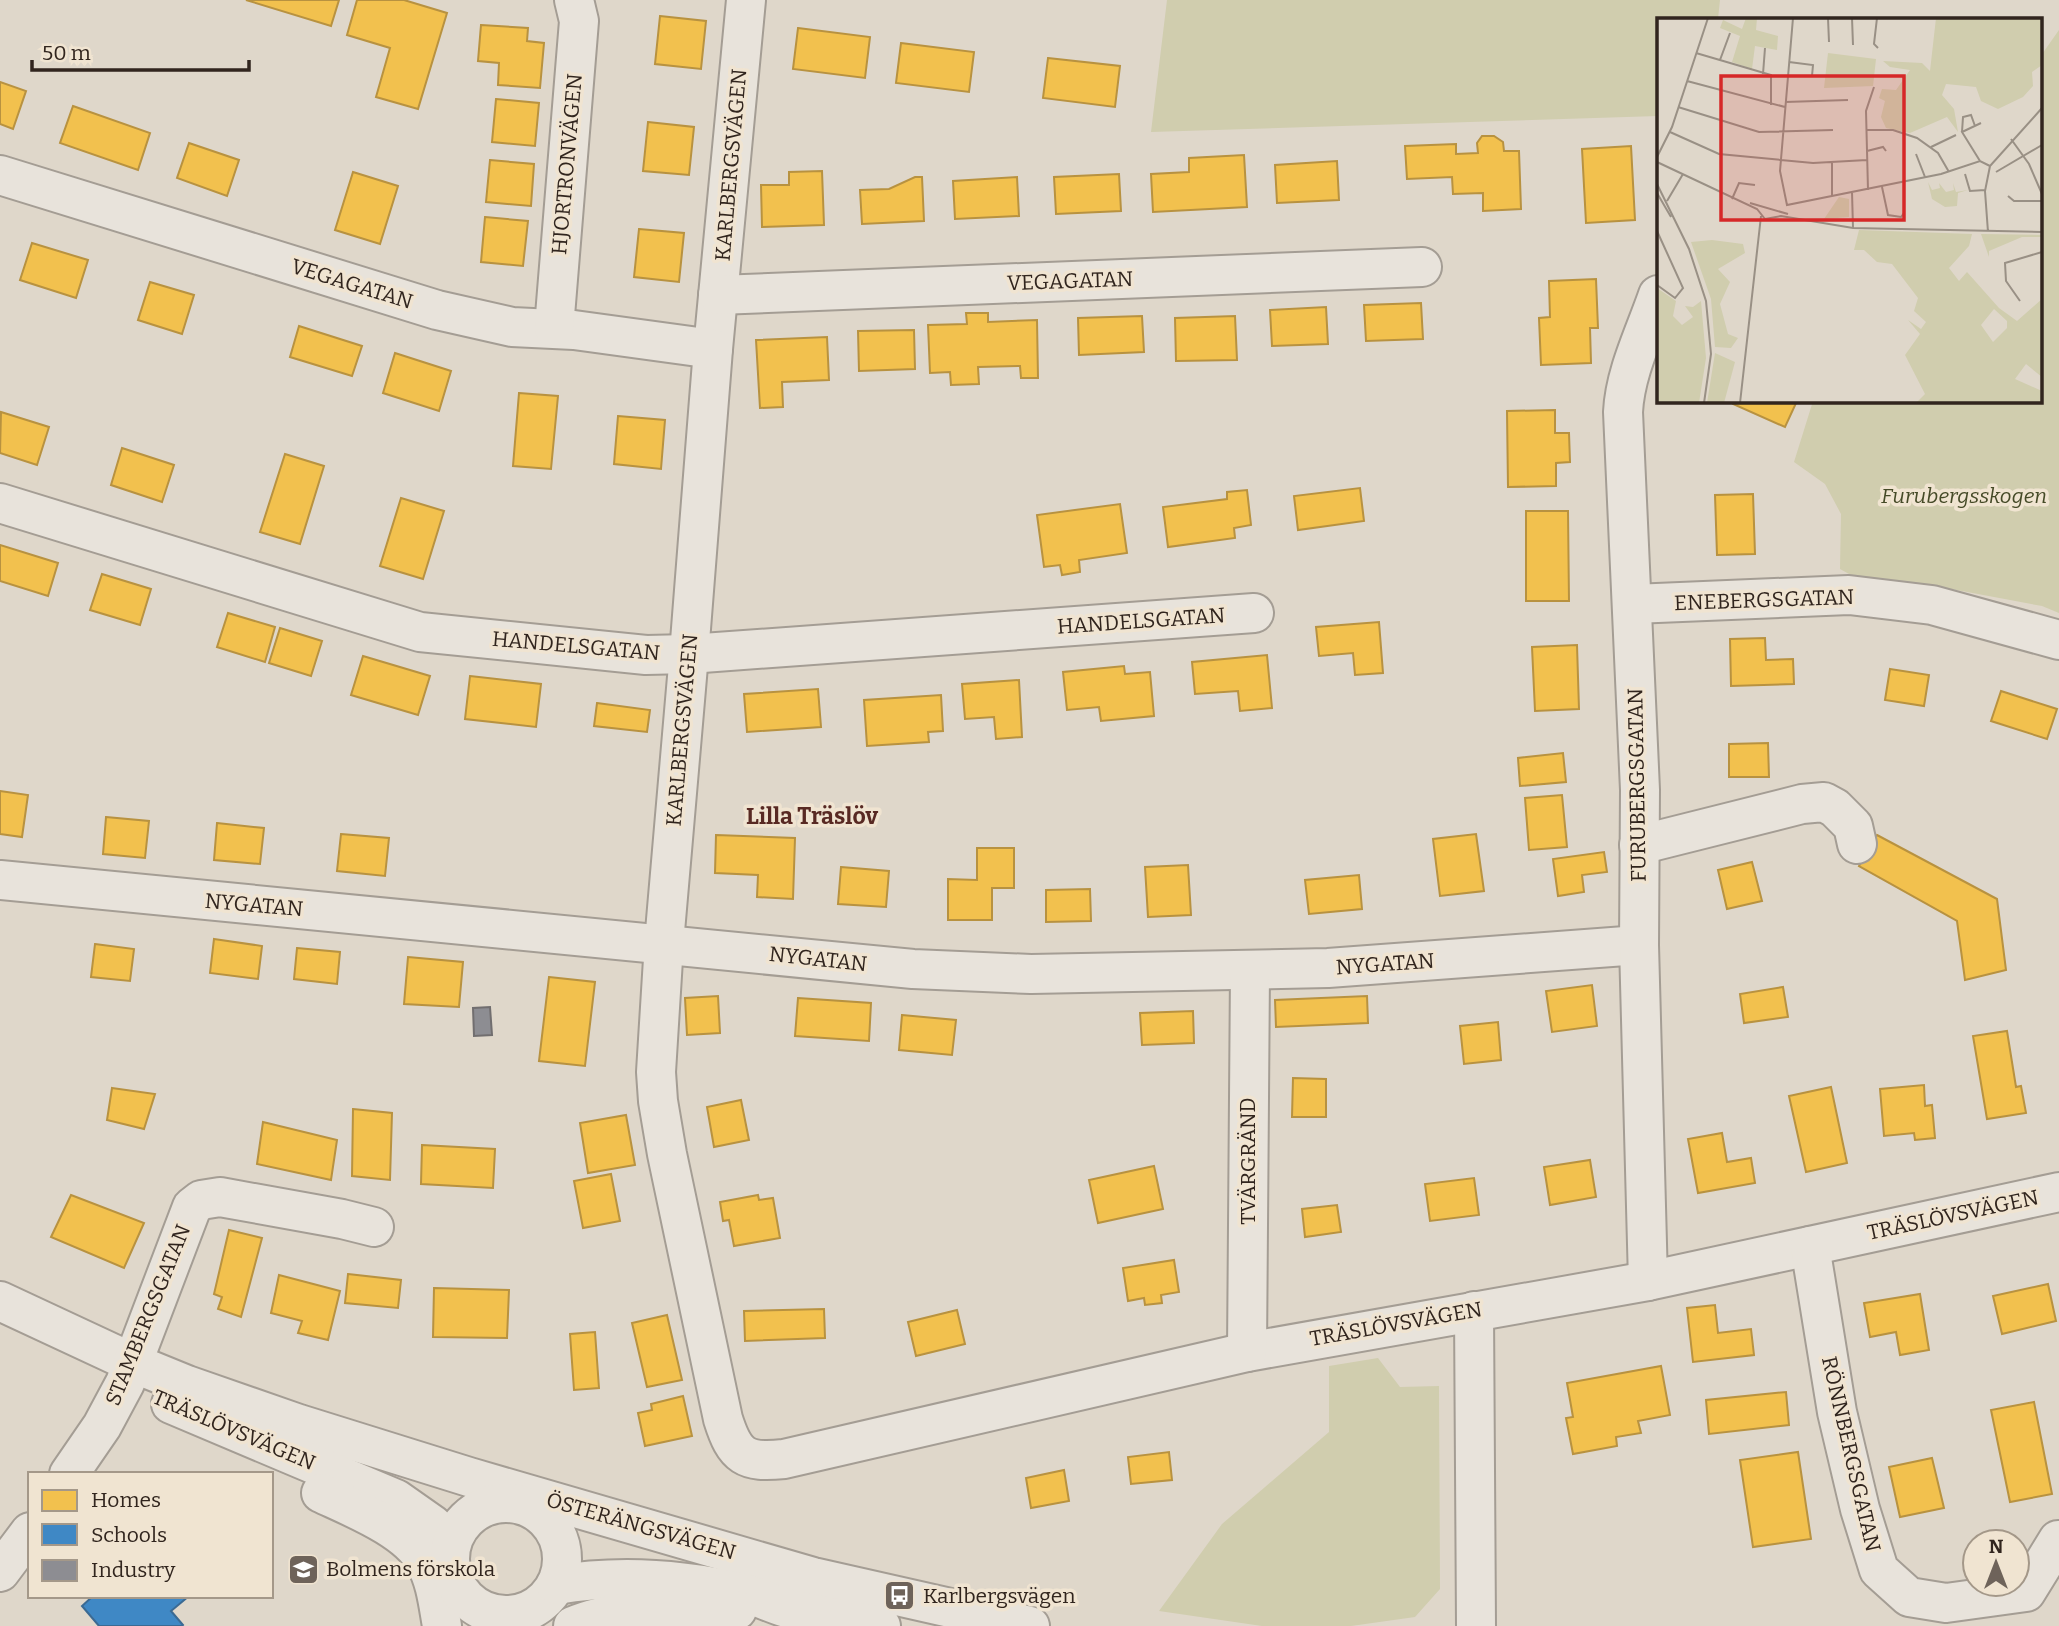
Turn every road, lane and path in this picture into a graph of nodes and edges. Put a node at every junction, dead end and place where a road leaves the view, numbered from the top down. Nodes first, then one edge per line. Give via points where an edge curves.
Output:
1 (574, 0) edge
2 (746, 0) edge
3 (0, 175) edge
4 (1422, 267) dead end
5 (718, 295) junction
6 (1657, 298) edge
7 (554, 328) junction
8 (713, 349) junction
9 (0, 503) edge
10 (1633, 604) junction
11 (1254, 613) dead end
12 (2059, 640) edge
13 (689, 654) junction
14 (1857, 844) dead end
15 (1639, 845) junction
16 (0, 880) edge
17 (664, 943) junction
18 (1639, 945) junction
19 (1250, 971) junction
20 (2059, 1192) edge
21 (374, 1227) dead end
22 (1810, 1246) junction
23 (1648, 1281) junction
24 (0, 1301) edge
25 (1474, 1311) junction
26 (0, 1327) edge
27 (1247, 1352) junction
28 (129, 1373) junction
29 (209, 1421) junction
30 (738, 1450) joint
31 (397, 1454) joint
32 (70, 1472) edge
33 (469, 1477) junction
34 (526, 1510) junction
35 (0, 1516) edge
36 (28, 1530) edge
37 (28, 1534) edge
38 (2058, 1541) edge
39 (451, 1563) junction
40 (0, 1572) edge
41 (813, 1577) junction
42 (534, 1607) edge
43 (789, 1609) junction
44 (443, 1626) edge
45 (573, 1626) edge
46 (881, 1626) edge
47 (1030, 1626) edge
48 (1476, 1626) edge

1 - 7 street, HJORTRONVÄGEN via 579,21
2 - 5 street, KARLBERGSVÄGEN
3 - 7 street, VEGAGATAN via 437,310 512,327
4 - 5 street, VEGAGATAN
5 - 8 street, KARLBERGSVÄGEN
6 - 10 street, FURUBERGSGATAN via 1624,394
7 - 8 street, VEGAGATAN
8 - 13 street, KARLBERGSVÄGEN
9 - 13 street, HANDELSGATAN via 420,632 646,655
10 - 12 street, ENEBERGSGATAN via 1849,595 1932,606
10 - 15 street, FURUBERGSGATAN
11 - 13 street, HANDELSGATAN
13 - 17 street, KARLBERGSVÄGEN
14 - 15 street via 1853,826 1824,802
15 - 18 street, FURUBERGSGATAN
16 - 17 street, NYGATAN
17 - 19 street, NYGATAN via 913,969 1031,974
17 - 30 street, KARLBERGSVÄGEN via 658,1101 723,1419 730,1443
18 - 19 street, NYGATAN
18 - 23 street, FURUBERGSGATAN
19 - 27 street, TVÄRGRÄND
20 - 22 street, TRÄSLÖVSVÄGEN
21 - 28 street, STAMBERGSGATAN via 220,1197 201,1200 192,1207
22 - 23 street, TRÄSLÖVSVÄGEN
22 - 38 street, RÖNNBERGSGATAN via 1837,1412 1879,1570 1909,1597 1946,1603 2026,1592
23 - 25 street, TRÄSLÖVSVÄGEN
24 - 28 street, TRÄSLÖVSVÄGEN
25 - 27 street, TRÄSLÖVSVÄGEN
25 - 48 street
26 - 28 street, TRÄSLÖVSVÄGEN
27 - 30 street, TRÄSLÖVSVÄGEN via 784,1459 762,1461
28 - 29 street, TRÄSLÖVSVÄGEN
28 - 31 street, TRÄSLÖVSVÄGEN via 200,1390
28 - 32 street, STAMBERGSGATAN via 102,1426
29 - 39 street, TRÄSLÖVSVÄGEN via 396,1499 433,1525
29 - 44 street via 234,1446 271,1469 384,1524 414,1547 431,1575
31 - 33 street, ÖSTERÄNGSVÄGEN
33 - 34 street, ÖSTERÄNGSVÄGEN
33 - 41 street, ÖSTERÄNGSVÄGEN
34 - 39 street via 488,1506 470,1517 456,1533
34 - 41 street, ÖSTERÄNGSVÄGEN via 611,1543 685,1561
34 - 42 street via 551,1525 562,1561 561,1574
35 - 36 street
37 - 40 street
39 - 42 street via 463,1595 484,1611 510,1615
39 - 44 street
41 - 47 street, ÖSTERÄNGSVÄGEN
42 - 43 street, ÖSTERÄNGSVÄGEN via 584,1580 610,1579 671,1581 745,1594
43 - 45 street via 617,1612
43 - 46 street, ÖSTERÄNGSVÄGEN

